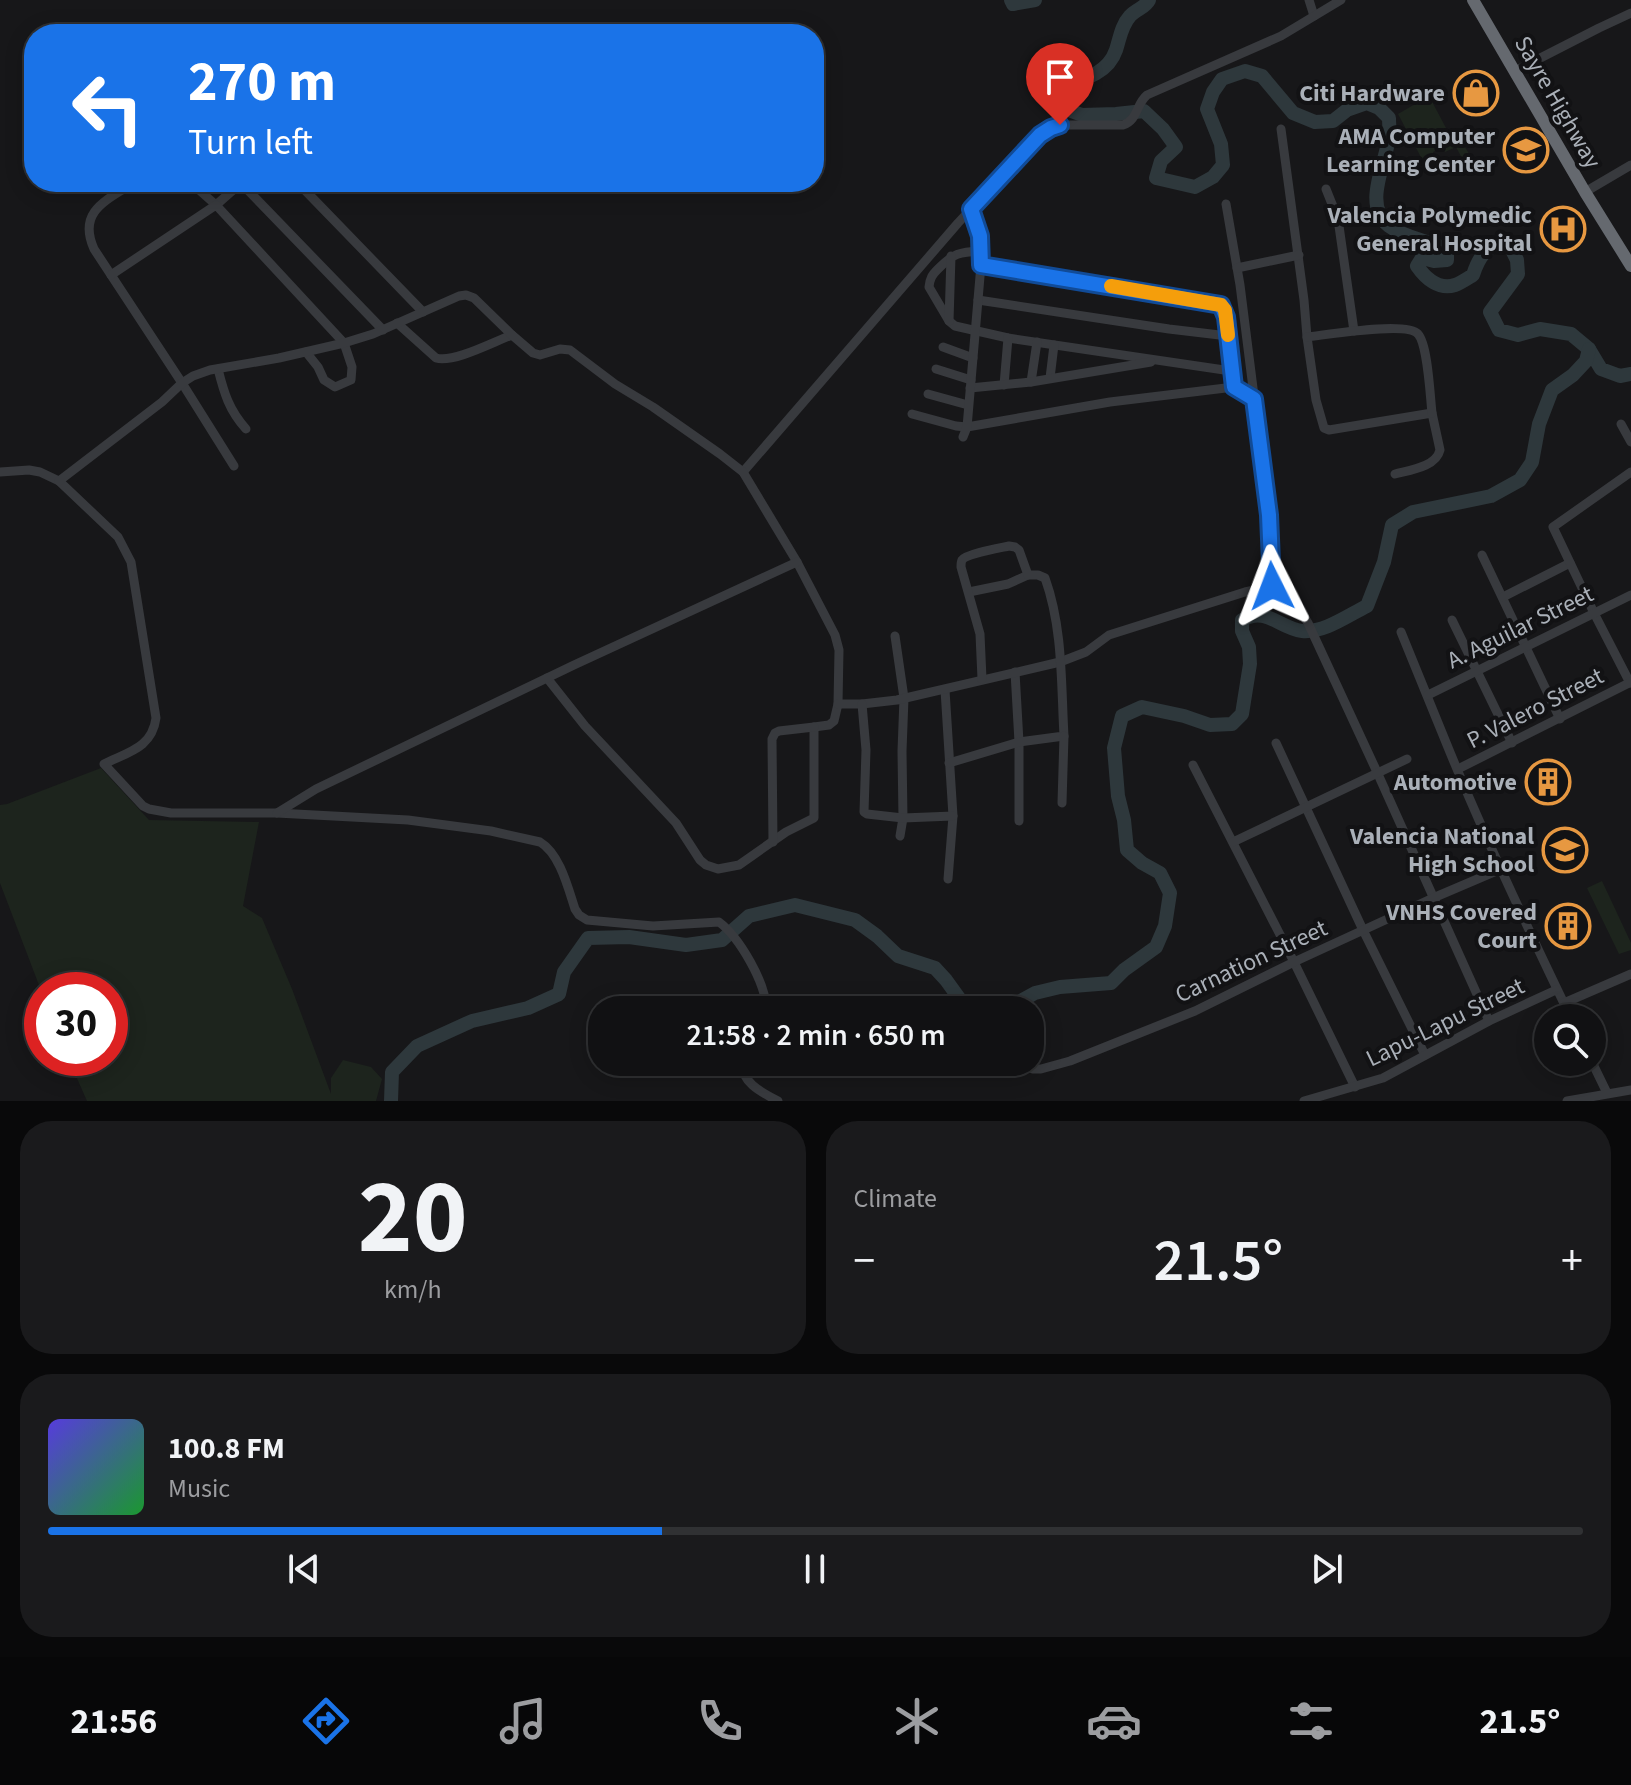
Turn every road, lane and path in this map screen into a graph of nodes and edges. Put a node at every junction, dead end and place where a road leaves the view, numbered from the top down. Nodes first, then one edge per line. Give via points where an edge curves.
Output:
1 (1309, 0) edge
2 (1341, 0) edge
3 (1473, 0) edge
4 (1631, 13) edge
5 (1314, 16) junction
6 (1515, 71) junction
7 (1281, 129) dead end
8 (1631, 165) edge
9 (1326, 189) dead end
10 (120, 192) edge
11 (201, 192) edge
12 (231, 192) edge
13 (250, 192) edge
14 (307, 192) edge
15 (1585, 192) junction
16 (1226, 204) dead end
17 (216, 205) junction
18 (971, 209) junction
19 (981, 251) junction
20 (951, 255) junction
21 (1299, 255) junction
22 (981, 265) junction
23 (1631, 266) edge
24 (1237, 268) junction
25 (111, 275) junction
26 (978, 300) junction
27 (423, 312) junction
28 (949, 321) junction
29 (397, 323) junction
30 (383, 330) junction
31 (975, 331) junction
32 (1354, 331) junction
33 (512, 335) junction
34 (1228, 336) junction
35 (1307, 337) junction
36 (1008, 338) junction
37 (1037, 342) junction
38 (344, 343) junction
39 (1054, 345) junction
40 (943, 347) dead end
41 (306, 352) junction
42 (973, 358) junction
43 (1162, 361) junction
44 (218, 369) junction
45 (936, 369) dead end
46 (1231, 371) junction
47 (1050, 378) junction
48 (1031, 382) junction
49 (182, 383) junction
50 (970, 384) junction
51 (1004, 385) junction
52 (1234, 387) junction
53 (928, 394) dead end
54 (1254, 399) junction
55 (968, 405) junction
56 (1432, 413) junction
57 (912, 414) dead end
58 (1621, 424) dead end
59 (967, 427) junction
60 (246, 429) dead end
61 (963, 437) dead end
62 (1631, 442) edge
63 (234, 466) dead end
64 (0, 472) edge
65 (743, 472) junction
66 (1631, 472) edge
67 (1395, 474) dead end
68 (59, 481) junction
69 (1482, 555) dead end
70 (797, 562) junction
71 (1570, 563) junction
72 (1028, 575) junction
73 (1272, 586) junction
74 (969, 592) junction
75 (1631, 595) edge
76 (1503, 597) junction
77 (1594, 613) junction
78 (1452, 620) dead end
79 (1401, 632) dead end
80 (895, 636) dead end
81 (1526, 645) junction
82 (1060, 662) junction
83 (1477, 671) junction
84 (1015, 672) junction
85 (547, 678) junction
86 (982, 679) junction
87 (1630, 683) edge
88 (945, 690) junction
89 (1428, 695) junction
90 (904, 698) junction
91 (838, 704) junction
92 (862, 704) junction
93 (1560, 719) junction
94 (814, 727) junction
95 (1064, 736) junction
96 (1019, 742) junction
97 (1276, 743) dead end
98 (1512, 743) junction
99 (1407, 759) dead end
100 (949, 763) junction
101 (1193, 765) dead end
102 (1458, 769) junction
103 (1377, 772) junction
104 (1062, 803) dead end
105 (1305, 807) junction
106 (277, 813) junction
107 (953, 816) junction
108 (903, 818) junction
109 (1019, 821) dead end
110 (900, 836) dead end
111 (773, 842) junction
112 (1233, 842) junction
113 (1501, 869) junction
114 (948, 879) dead end
115 (1433, 898) junction
116 (1363, 930) junction
117 (1294, 962) junction
118 (1631, 974) edge
119 (1556, 990) junction
120 (765, 996) edge
121 (1564, 1003) joint
122 (1489, 1021) junction
123 (1425, 1055) junction
124 (1044, 1068) edge
125 (745, 1076) edge
126 (1599, 1076) edge
127 (1355, 1087) junction
128 (1631, 1090) edge
129 (1607, 1093) junction
130 (778, 1101) edge
131 (1304, 1101) edge
132 (1567, 1101) edge

1 - 5 street
2 - 5 street
3 - 6 highway, Sayre Highway
4 - 6 street
5 - 18 street via 1147,95 1130,123 1051,128
6 - 15 highway, Sayre Highway
7 - 21 street
8 - 15 street
9 - 32 street via 1338,219
10 - 25 street via 101,205 88,227 94,249
11 - 17 street
12 - 17 street
13 - 30 street
14 - 27 street
15 - 23 highway, Sayre Highway
16 - 24 street
17 - 25 street
17 - 38 street
18 - 19 street
18 - 65 street
19 - 20 street
19 - 22 street
20 - 28 street
20 - 28 street via 928,283
21 - 24 street
21 - 35 street
22 - 26 street
22 - 34 street via 1217,303 1225,310
24 - 54 street
25 - 49 street
26 - 31 street
26 - 34 street
27 - 29 street
27 - 33 street via 466,295
28 - 31 street
29 - 30 street
29 - 33 street via 441,360
30 - 38 street
31 - 36 street
31 - 42 street
32 - 35 street
32 - 56 street via 1416,332
33 - 65 street via 537,355 570,350
34 - 46 street
35 - 56 street via 1324,428
36 - 37 street
36 - 51 street
37 - 39 street
37 - 48 street
38 - 41 street
38 - 41 street via 351,380 335,387 324,380
39 - 43 street
39 - 47 street
40 - 42 street
41 - 44 street
42 - 50 street
43 - 46 street
43 - 47 street
44 - 49 street
44 - 60 street via 234,415
45 - 50 street
46 - 52 street
47 - 48 street
48 - 51 street
49 - 63 street
49 - 68 street
50 - 51 street
50 - 55 street
52 - 54 street
52 - 59 street
53 - 55 street
54 - 73 street
55 - 59 street
56 - 67 street via 1439,456
57 - 59 street
58 - 62 street
59 - 61 street
64 - 68 street via 29,470
65 - 70 street
66 - 71 street via 1553,527
68 - 106 street via 127,551 154,696 152,735 145,744 104,764 149,809
69 - 76 street
70 - 85 street
70 - 91 street via 835,635
71 - 76 street
71 - 77 street
72 - 74 street
72 - 74 street via 1015,547 970,556 961,564
72 - 82 street via 1047,581
73 - 82 street via 1109,635
73 - 103 street via 1308,623
74 - 86 street via 980,634
75 - 77 street, A. Aguilar Street
76 - 81 street
77 - 81 street, A. Aguilar Street
77 - 87 street
78 - 83 street
79 - 89 street
80 - 90 street
81 - 83 street, A. Aguilar Street
81 - 93 street
82 - 84 street
82 - 95 street
83 - 89 street, A. Aguilar Street
83 - 98 street
84 - 86 street
84 - 96 street
85 - 106 street via 316,789
85 - 111 street via 676,823 706,865 739,865
86 - 88 street
87 - 93 street, P. Valero Street
88 - 90 street
88 - 100 street
89 - 102 street
90 - 92 street
90 - 108 street
91 - 92 street
91 - 94 street via 833,723
92 - 108 street via 864,812
93 - 98 street, P. Valero Street
94 - 111 street via 814,818
94 - 111 street via 779,731 772,739
95 - 96 street
95 - 104 street
96 - 100 street
96 - 109 street
97 - 105 street
98 - 102 street, P. Valero Street
99 - 103 street
100 - 107 street
101 - 112 street
102 - 113 street
103 - 105 street
103 - 115 street
105 - 112 street
105 - 116 street
106 - 120 street via 408,820 540,842 558,865 579,915 653,926 719,922 760,978
107 - 108 street
107 - 114 street
108 - 110 street
112 - 117 street
113 - 115 street, Carnation Street
113 - 119 street
115 - 116 street, Carnation Street
115 - 122 street
116 - 117 street, Carnation Street
116 - 123 street
117 - 124 street, Carnation Street via 1195,1011
117 - 127 street
118 - 121 street, Lapu-Lapu Street
119 - 121 street
119 - 122 street, Lapu-Lapu Street
122 - 123 street, Lapu-Lapu Street
123 - 127 street, Lapu-Lapu Street
125 - 130 street
126 - 129 street
127 - 131 street, Lapu-Lapu Street
128 - 129 street
129 - 132 street

